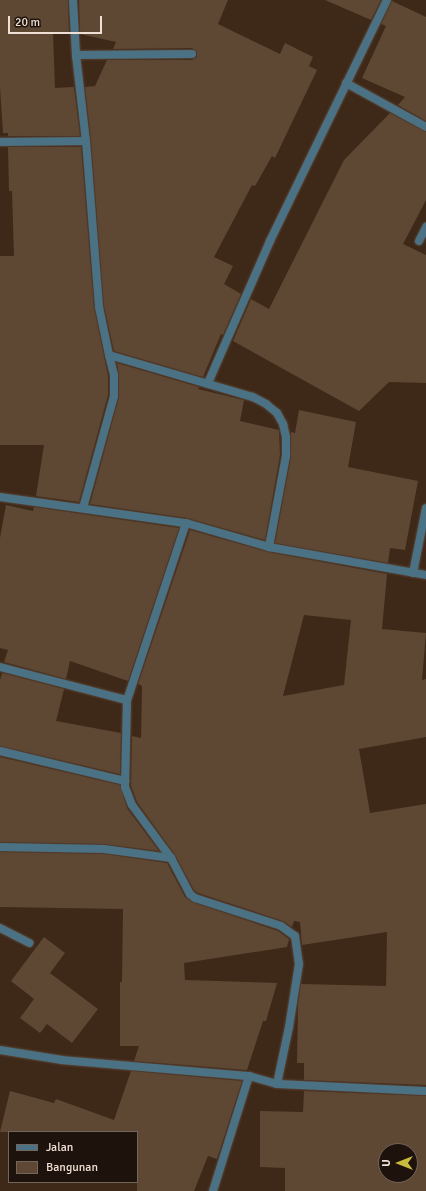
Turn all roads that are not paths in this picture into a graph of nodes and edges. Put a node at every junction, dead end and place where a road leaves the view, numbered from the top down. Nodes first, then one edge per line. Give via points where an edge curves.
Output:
1 (73, 0) edge
2 (387, 0) edge
3 (192, 54) dead end
4 (76, 55) junction
5 (346, 83) junction
6 (426, 127) edge
7 (86, 141) junction
8 (0, 142) edge
9 (426, 227) edge
10 (419, 241) dead end
11 (109, 355) junction
12 (208, 383) junction
13 (0, 497) edge
14 (83, 508) junction
15 (426, 508) edge
16 (186, 523) junction
17 (269, 547) junction
18 (413, 573) junction
19 (426, 575) edge
20 (0, 667) edge
21 (127, 700) junction
22 (0, 751) edge
23 (125, 781) junction
24 (0, 847) edge
25 (171, 858) junction
26 (0, 928) edge
27 (29, 943) dead end
28 (0, 1050) edge
29 (249, 1076) junction
30 (276, 1084) junction
31 (426, 1091) edge
32 (213, 1191) edge

1 - 4 street
2 - 5 street
3 - 4 street
4 - 7 street
5 - 6 street
5 - 12 street via 270,241
7 - 8 street
7 - 11 street via 99,307
9 - 10 street
11 - 12 street
11 - 14 street via 114,375 114,396
12 - 17 street via 253,396 276,413 283,424 286,456
13 - 14 street
14 - 16 street
15 - 18 street
16 - 17 street
16 - 21 street
17 - 18 street
18 - 19 street
20 - 21 street
21 - 23 street
22 - 23 street
23 - 25 street via 132,805
24 - 25 street via 104,849
25 - 30 street via 186,890 195,898 281,926 295,936 299,964 290,1027
26 - 27 street
28 - 29 street via 62,1060
29 - 30 street
29 - 32 street
30 - 31 street

